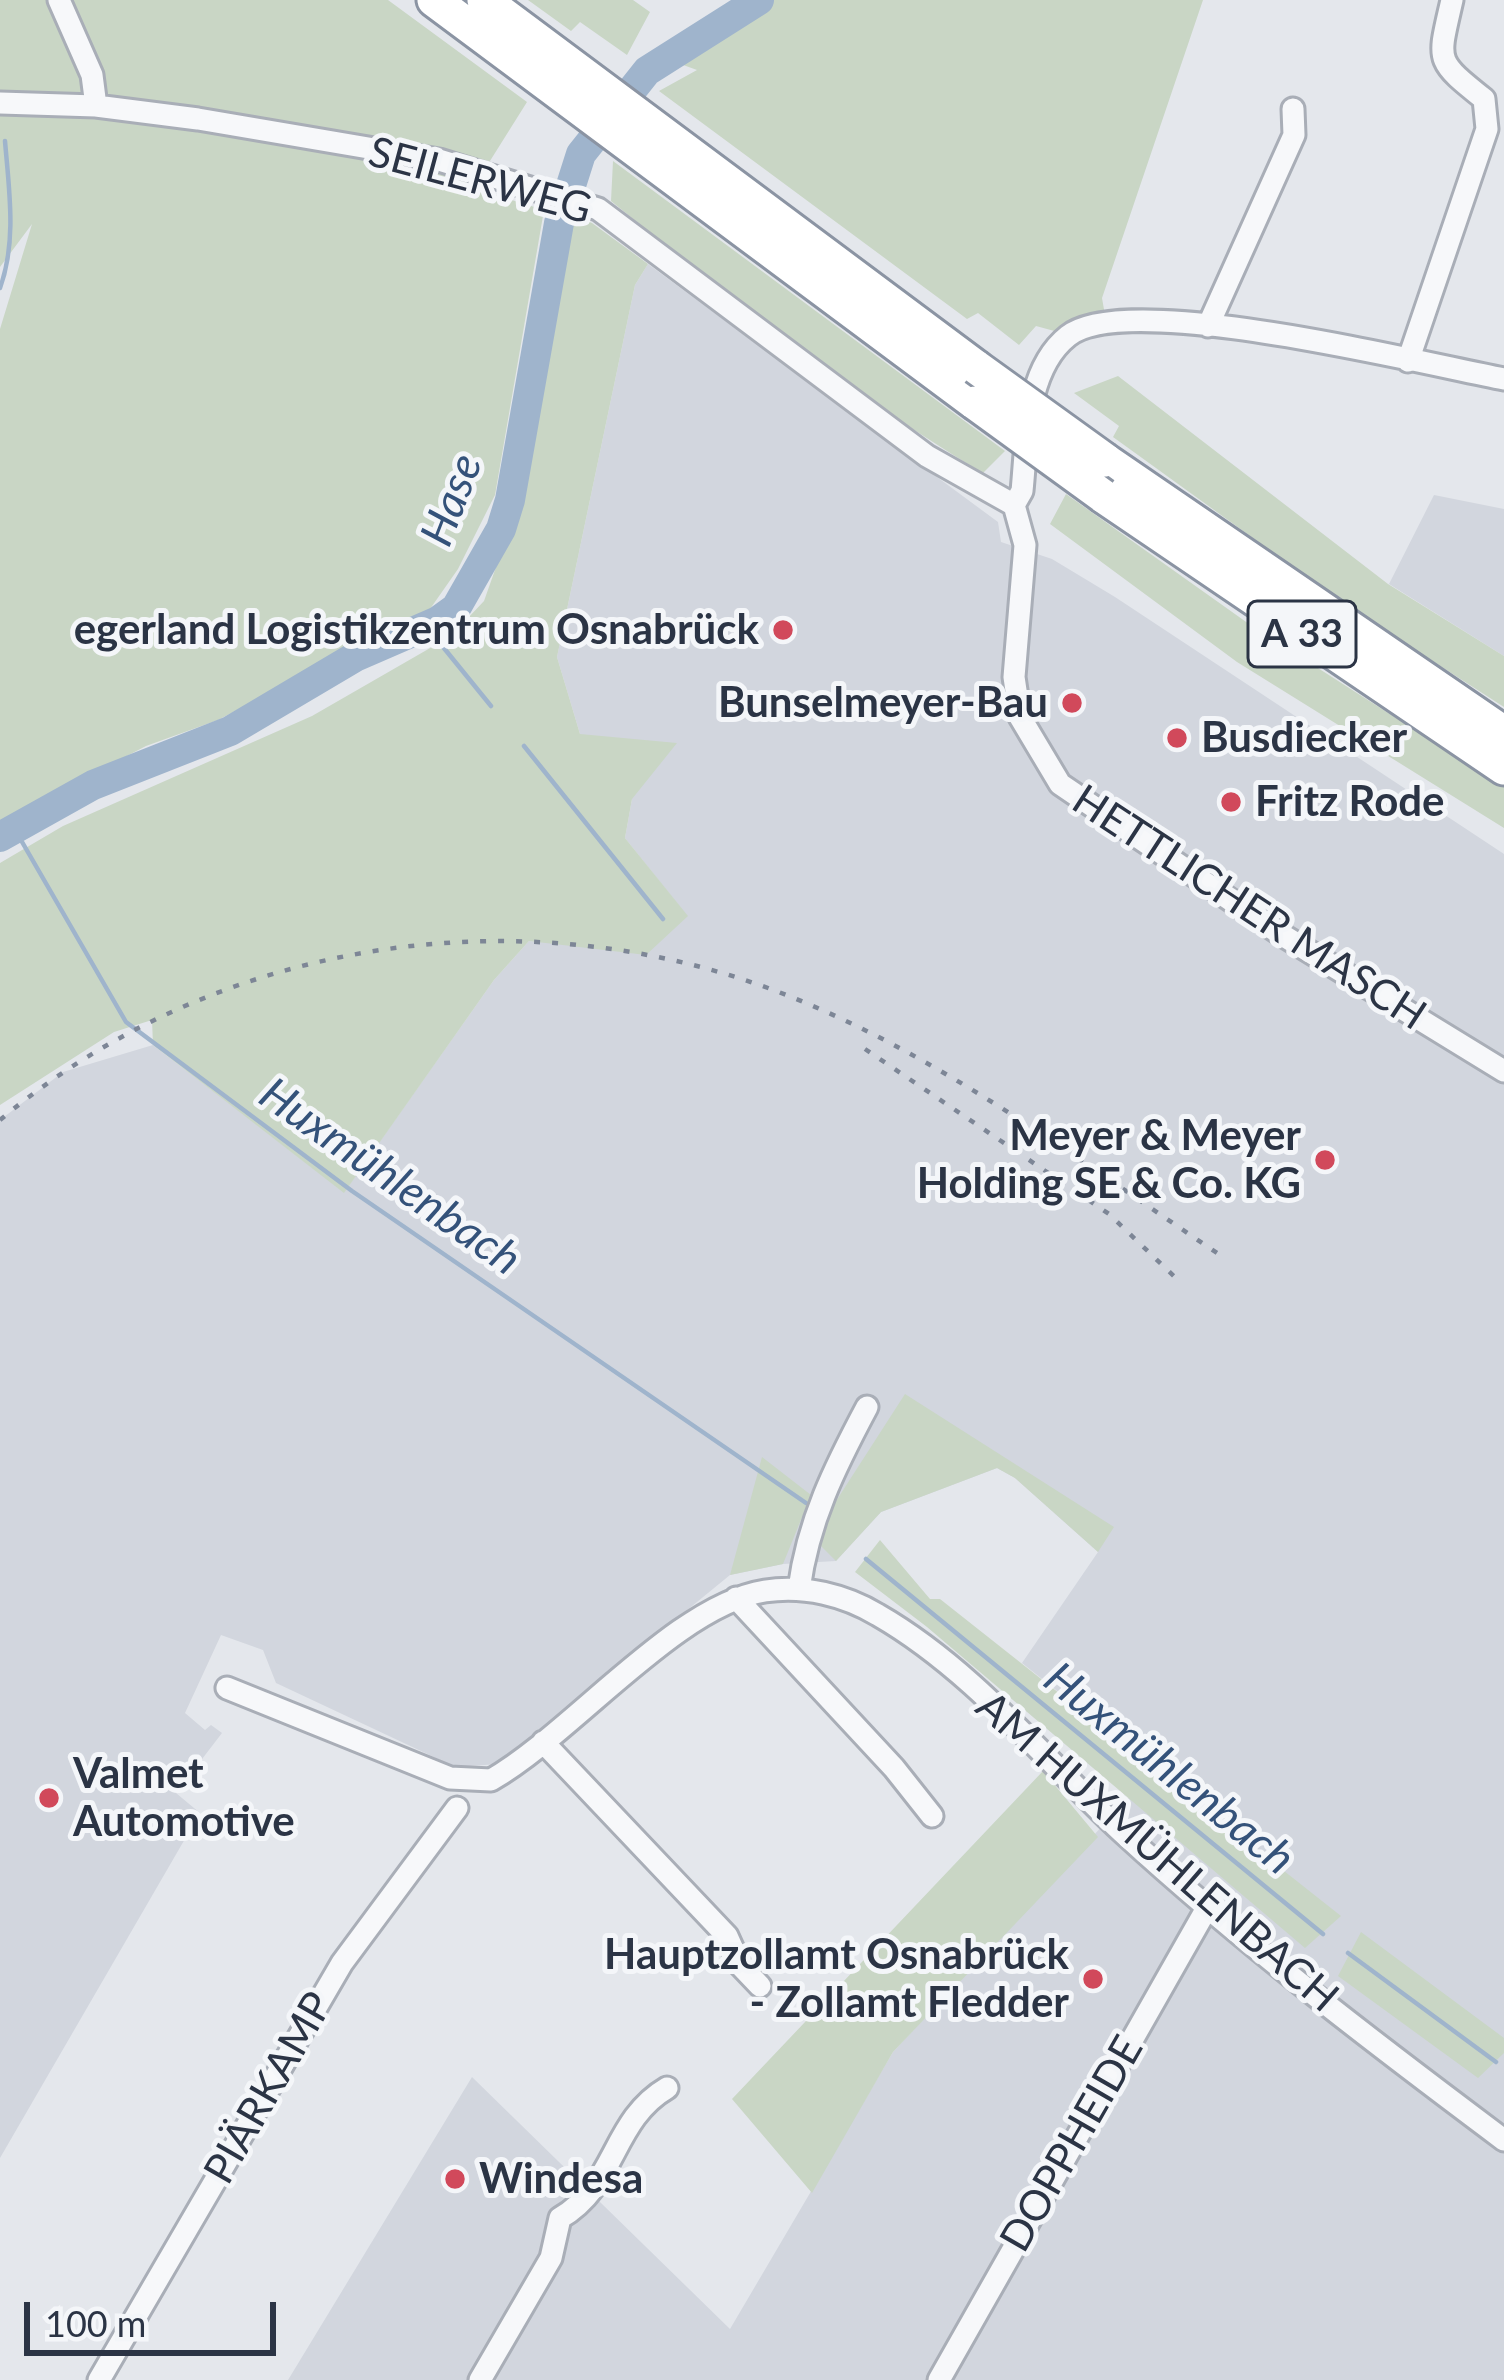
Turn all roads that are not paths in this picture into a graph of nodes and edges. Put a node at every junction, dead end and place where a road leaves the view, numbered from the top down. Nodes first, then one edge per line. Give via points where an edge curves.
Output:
1 (59, 0) edge
2 (434, 0) edge
3 (484, 0) edge
4 (1452, 0) edge
5 (578, 87) junction
6 (0, 103) edge
7 (96, 106) junction
8 (1293, 109) dead end
9 (628, 124) junction
10 (1208, 326) junction
11 (1408, 361) junction
12 (1504, 379) edge
13 (1014, 505) junction
14 (1504, 734) edge
15 (1504, 768) edge
16 (1504, 1072) edge
17 (867, 1407) dead end
18 (799, 1589) junction
19 (736, 1598) junction
20 (227, 1688) dead end
21 (544, 1742) junction
22 (457, 1808) dead end
23 (932, 1816) dead end
24 (1208, 1908) junction
25 (760, 1985) dead end
26 (667, 2088) dead end
27 (1504, 2140) edge
28 (99, 2380) edge
29 (480, 2380) edge
30 (939, 2380) edge

1 - 7 street via 92,75
2 - 5 highway, A 33
3 - 5 highway, A 33
4 - 11 street via 1441,48 1446,69 1484,99 1487,129
5 - 9 highway, A 33
6 - 7 street, SEILERWEG
7 - 13 street, SEILERWEG via 439,160 603,212 956,476
8 - 10 street via 1294,135
9 - 14 highway, A 33, bridge
9 - 15 highway, A 33, bridge via 976,403
10 - 11 street
10 - 13 street via 1119,318 1069,335 1037,384
11 - 12 street
13 - 16 street, HETTLICHER MASCH via 1025,544 1014,676 1020,717 1060,784
17 - 18 street via 828,1479 805,1542
18 - 19 street, AM HUXMÜHLENBACH
18 - 24 street, AM HUXMÜHLENBACH via 855,1603 914,1639
19 - 21 street, AM HUXMÜHLENBACH
19 - 23 street
20 - 21 street, AM HUXMÜHLENBACH via 450,1778 490,1780
21 - 25 street via 727,1936
22 - 28 street, PIÄRKAMP via 342,1963
24 - 27 street, AM HUXMÜHLENBACH
24 - 30 street, DOPPHEIDE
26 - 29 street via 643,2102 585,2204 560,2218 551,2258

